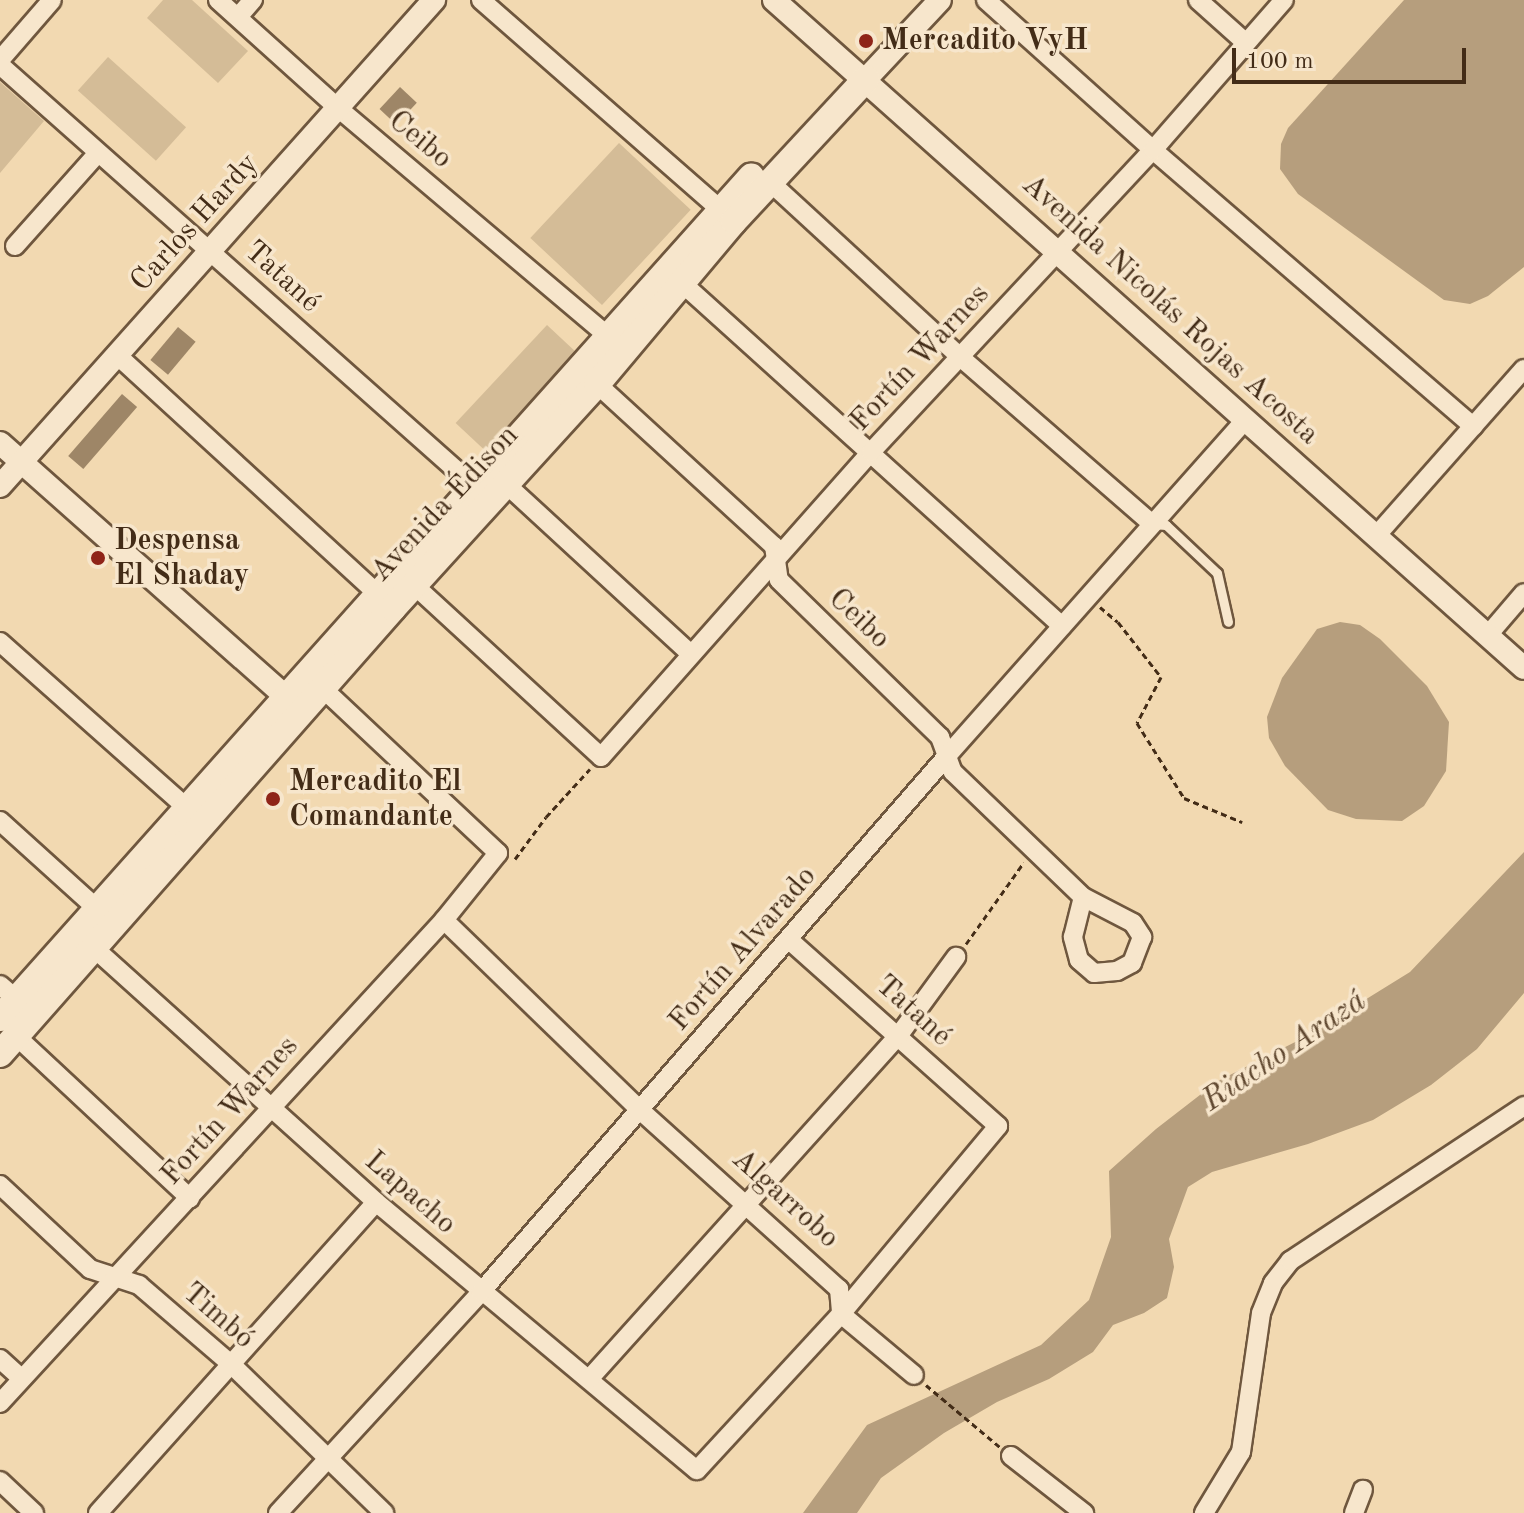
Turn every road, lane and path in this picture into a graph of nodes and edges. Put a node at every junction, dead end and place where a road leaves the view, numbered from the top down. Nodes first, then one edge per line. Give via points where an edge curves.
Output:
1 (52, 0) edge
2 (218, 0) edge
3 (253, 0) edge
4 (434, 0) edge
5 (481, 0) edge
6 (774, 0) edge
7 (940, 0) edge
8 (986, 0) edge
9 (1198, 0) edge
10 (1284, 0) edge
11 (238, 17) junction
12 (1245, 42) junction
13 (0, 62) edge
14 (859, 74) junction
15 (338, 108) junction
16 (1153, 150) junction
17 (97, 154) junction
18 (770, 182) junction
19 (727, 215) junction
20 (15, 246) dead end
21 (211, 251) junction
22 (1059, 251) junction
23 (682, 283) junction
24 (617, 344) junction
25 (117, 355) junction
26 (959, 356) junction
27 (1524, 369) edge
28 (597, 384) junction
29 (1246, 419) junction
30 (1473, 426) junction
31 (0, 443) edge
32 (871, 452) junction
33 (22, 462) junction
34 (0, 486) edge
35 (491, 491) junction
36 (1152, 524) junction
37 (1376, 536) junction
38 (776, 562) junction
39 (414, 585) junction
40 (1524, 593) edge
41 (1087, 596) junction
42 (386, 600) junction
43 (1228, 622) dead end
44 (1062, 626) junction
45 (1488, 635) junction
46 (0, 642) edge
47 (690, 653) junction
48 (1524, 668) edge
49 (322, 688) junction
50 (294, 704) junction
51 (601, 757) junction
52 (946, 757) junction
53 (195, 816) junction
54 (0, 821) edge
55 (1242, 822) dead end
56 (1033, 849) junction
57 (498, 853) junction
58 (1083, 897) dead end
59 (106, 916) junction
60 (444, 920) junction
61 (789, 940) junction
62 (94, 948) junction
63 (956, 957) joint
64 (11, 1018) edge
65 (899, 1035) junction
66 (272, 1105) junction
67 (1524, 1106) edge
68 (640, 1110) junction
69 (0, 1185) edge
70 (190, 1198) junction
71 (376, 1202) junction
72 (748, 1205) junction
73 (119, 1277) junction
74 (481, 1292) junction
75 (841, 1314) junction
76 (0, 1359) edge
77 (231, 1364) junction
78 (914, 1375) joint
79 (20, 1377) junction
80 (590, 1378) junction
81 (0, 1403) edge
82 (1011, 1456) joint
83 (327, 1460) junction
84 (0, 1481) edge
85 (1363, 1490) dead end
86 (34, 1513) edge
87 (98, 1513) edge
88 (278, 1513) edge
89 (384, 1513) edge
90 (1084, 1513) edge
91 (1204, 1513) edge
92 (1354, 1513) edge

1 - 13 street
2 - 11 street, Ceibo
3 - 11 street
4 - 15 street, Carlos Hardy
5 - 19 street
6 - 14 street, Avenida Nicolás Rojas Acosta
7 - 14 street, Avenida Édison
8 - 16 street
9 - 12 street
10 - 12 street, Fortín Warnes
11 - 15 street, Ceibo
12 - 16 street, Fortín Warnes
13 - 17 street, Tatané
14 - 18 main road, Avenida Édison
14 - 19 main road, Avenida Édison
14 - 22 street, Avenida Nicolás Rojas Acosta
15 - 21 street, Carlos Hardy
15 - 24 street, Ceibo
16 - 22 street, Fortín Warnes
16 - 30 street
17 - 20 street
17 - 21 street, Tatané
18 - 19 main road, Avenida Édison
18 - 26 street
19 - 23 main road, Avenida Édison
19 - 24 main road, Avenida Édison
21 - 25 street, Carlos Hardy
21 - 35 street, Tatané
22 - 26 street, Fortín Warnes
22 - 29 street, Avenida Nicolás Rojas Acosta
23 - 24 main road, Avenida Édison
23 - 32 street
24 - 28 main road, Avenida Édison
24 - 35 main road, Avenida Édison
25 - 33 street, Carlos Hardy
25 - 42 street
26 - 32 street, Fortín Warnes
26 - 36 street
27 - 30 street
28 - 35 main road, Avenida Édison
28 - 38 street, Ceibo via 774,546
29 - 36 street, Fortín Alvarado
29 - 37 street, Avenida Nicolás Rojas Acosta
30 - 37 street
31 - 33 street
32 - 38 street, Fortín Warnes
32 - 44 street
33 - 34 street, Carlos Hardy
33 - 50 street
35 - 39 main road, Avenida Édison
35 - 42 main road, Avenida Édison
35 - 47 street, Tatané
36 - 41 street, Fortín Alvarado
36 - 43 lane via 1166,525 1217,573
37 - 45 street, Avenida Nicolás Rojas Acosta
38 - 47 street, Fortín Warnes
38 - 52 street, Ceibo via 779,580 940,737
39 - 42 main road, Avenida Édison
39 - 51 street
40 - 45 street
41 - 44 street, Fortín Alvarado
41 - 55 path via 1118,622 1161,677 1137,723 1184,798
42 - 49 main road, Avenida Édison
42 - 50 main road, Avenida Édison
44 - 52 street, Fortín Alvarado
45 - 48 street, Avenida Nicolás Rojas Acosta
46 - 53 street
47 - 51 street, Fortín Warnes
49 - 50 main road, Avenida Édison
49 - 57 street
50 - 53 main road, Avenida Édison
51 - 57 path via 514,861
52 - 56 street, Ceibo via 953,772
52 - 61 street, Fortín Alvarado
53 - 59 main road, Avenida Édison
54 - 59 street
56 - 58 street, Ceibo
56 - 63 path
57 - 60 street, Fortín Warnes
59 - 62 main road, Avenida Édison
59 - 64 main road, Avenida Édison
60 - 66 street, Fortín Warnes
60 - 68 street, Algarrobo
61 - 65 street, Tatané
61 - 68 street, Fortín Alvarado
62 - 64 main road, Avenida Édison
62 - 66 street, Lapacho
63 - 65 street
64 - 70 street
65 - 72 street
65 - 75 street, Tatané via 998,1126
66 - 70 street, Fortín Warnes
66 - 71 street, Lapacho
67 - 91 street via 1290,1261 1273,1283 1261,1313 1241,1452
68 - 72 street, Algarrobo
68 - 74 street, Fortín Alvarado
69 - 73 street, Timbó via 90,1269
70 - 73 street, Fortín Warnes
71 - 74 street, Lapacho
71 - 77 street
72 - 75 street, Algarrobo via 839,1289
72 - 80 street
73 - 77 street, Timbó via 139,1285
73 - 79 street, Fortín Warnes
74 - 80 street, Lapacho
74 - 83 street, Fortín Alvarado
75 - 78 street, Algarrobo
75 - 80 street, Lapacho via 697,1470
76 - 79 street
77 - 83 street, Timbó
77 - 87 street
78 - 82 path
79 - 81 street, Fortín Warnes
82 - 90 street
83 - 88 street, Fortín Alvarado
83 - 89 street, Timbó
84 - 86 street
85 - 92 street

